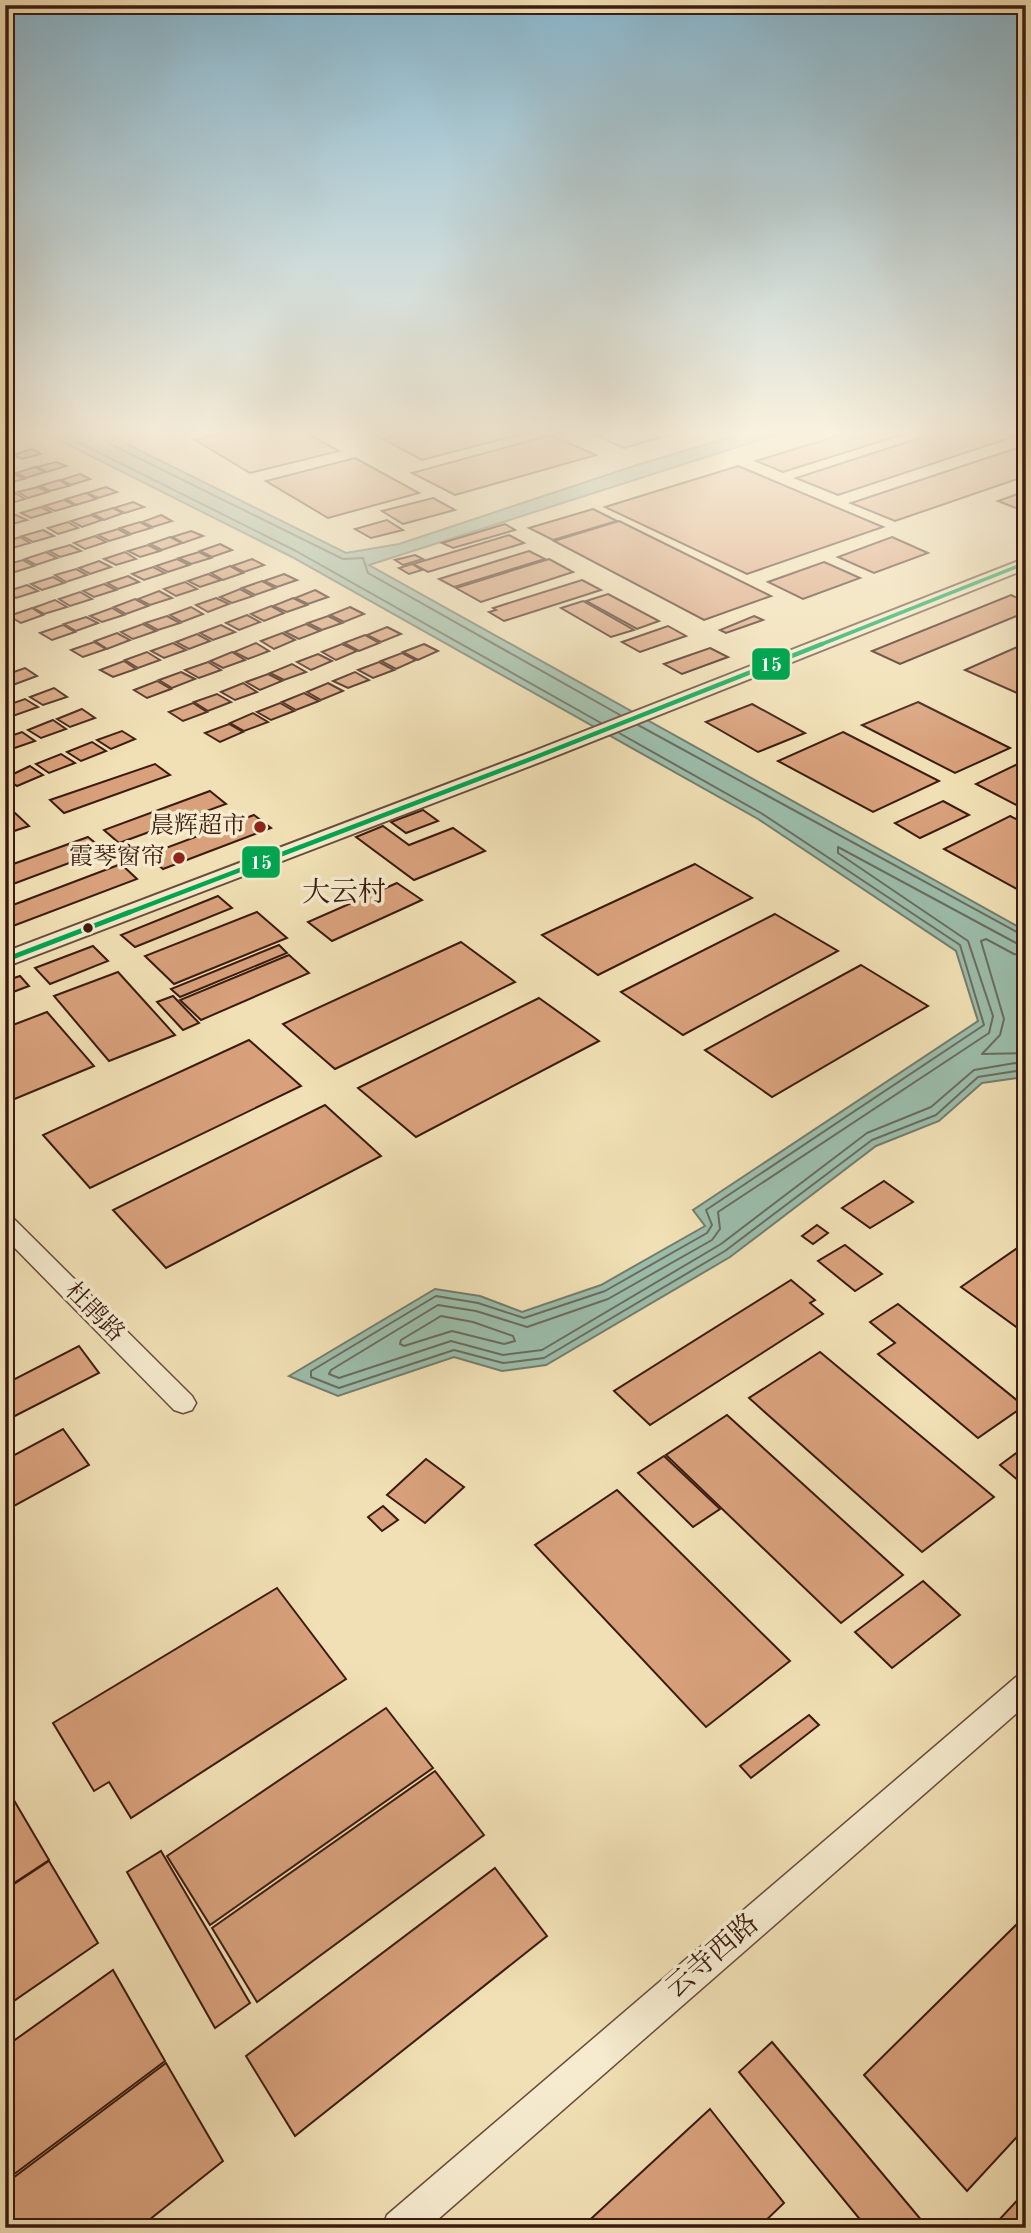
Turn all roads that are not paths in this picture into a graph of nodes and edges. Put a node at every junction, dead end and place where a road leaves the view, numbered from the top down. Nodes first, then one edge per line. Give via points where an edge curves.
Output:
1 (1026, 563) edge
2 (5, 960) edge
3 (5, 1224) edge
4 (183, 1403) dead end
5 (1026, 1686) edge
6 (400, 2228) edge

1 - 2 street
3 - 4 street, 杜鹃路
5 - 6 street, 云寺西路

